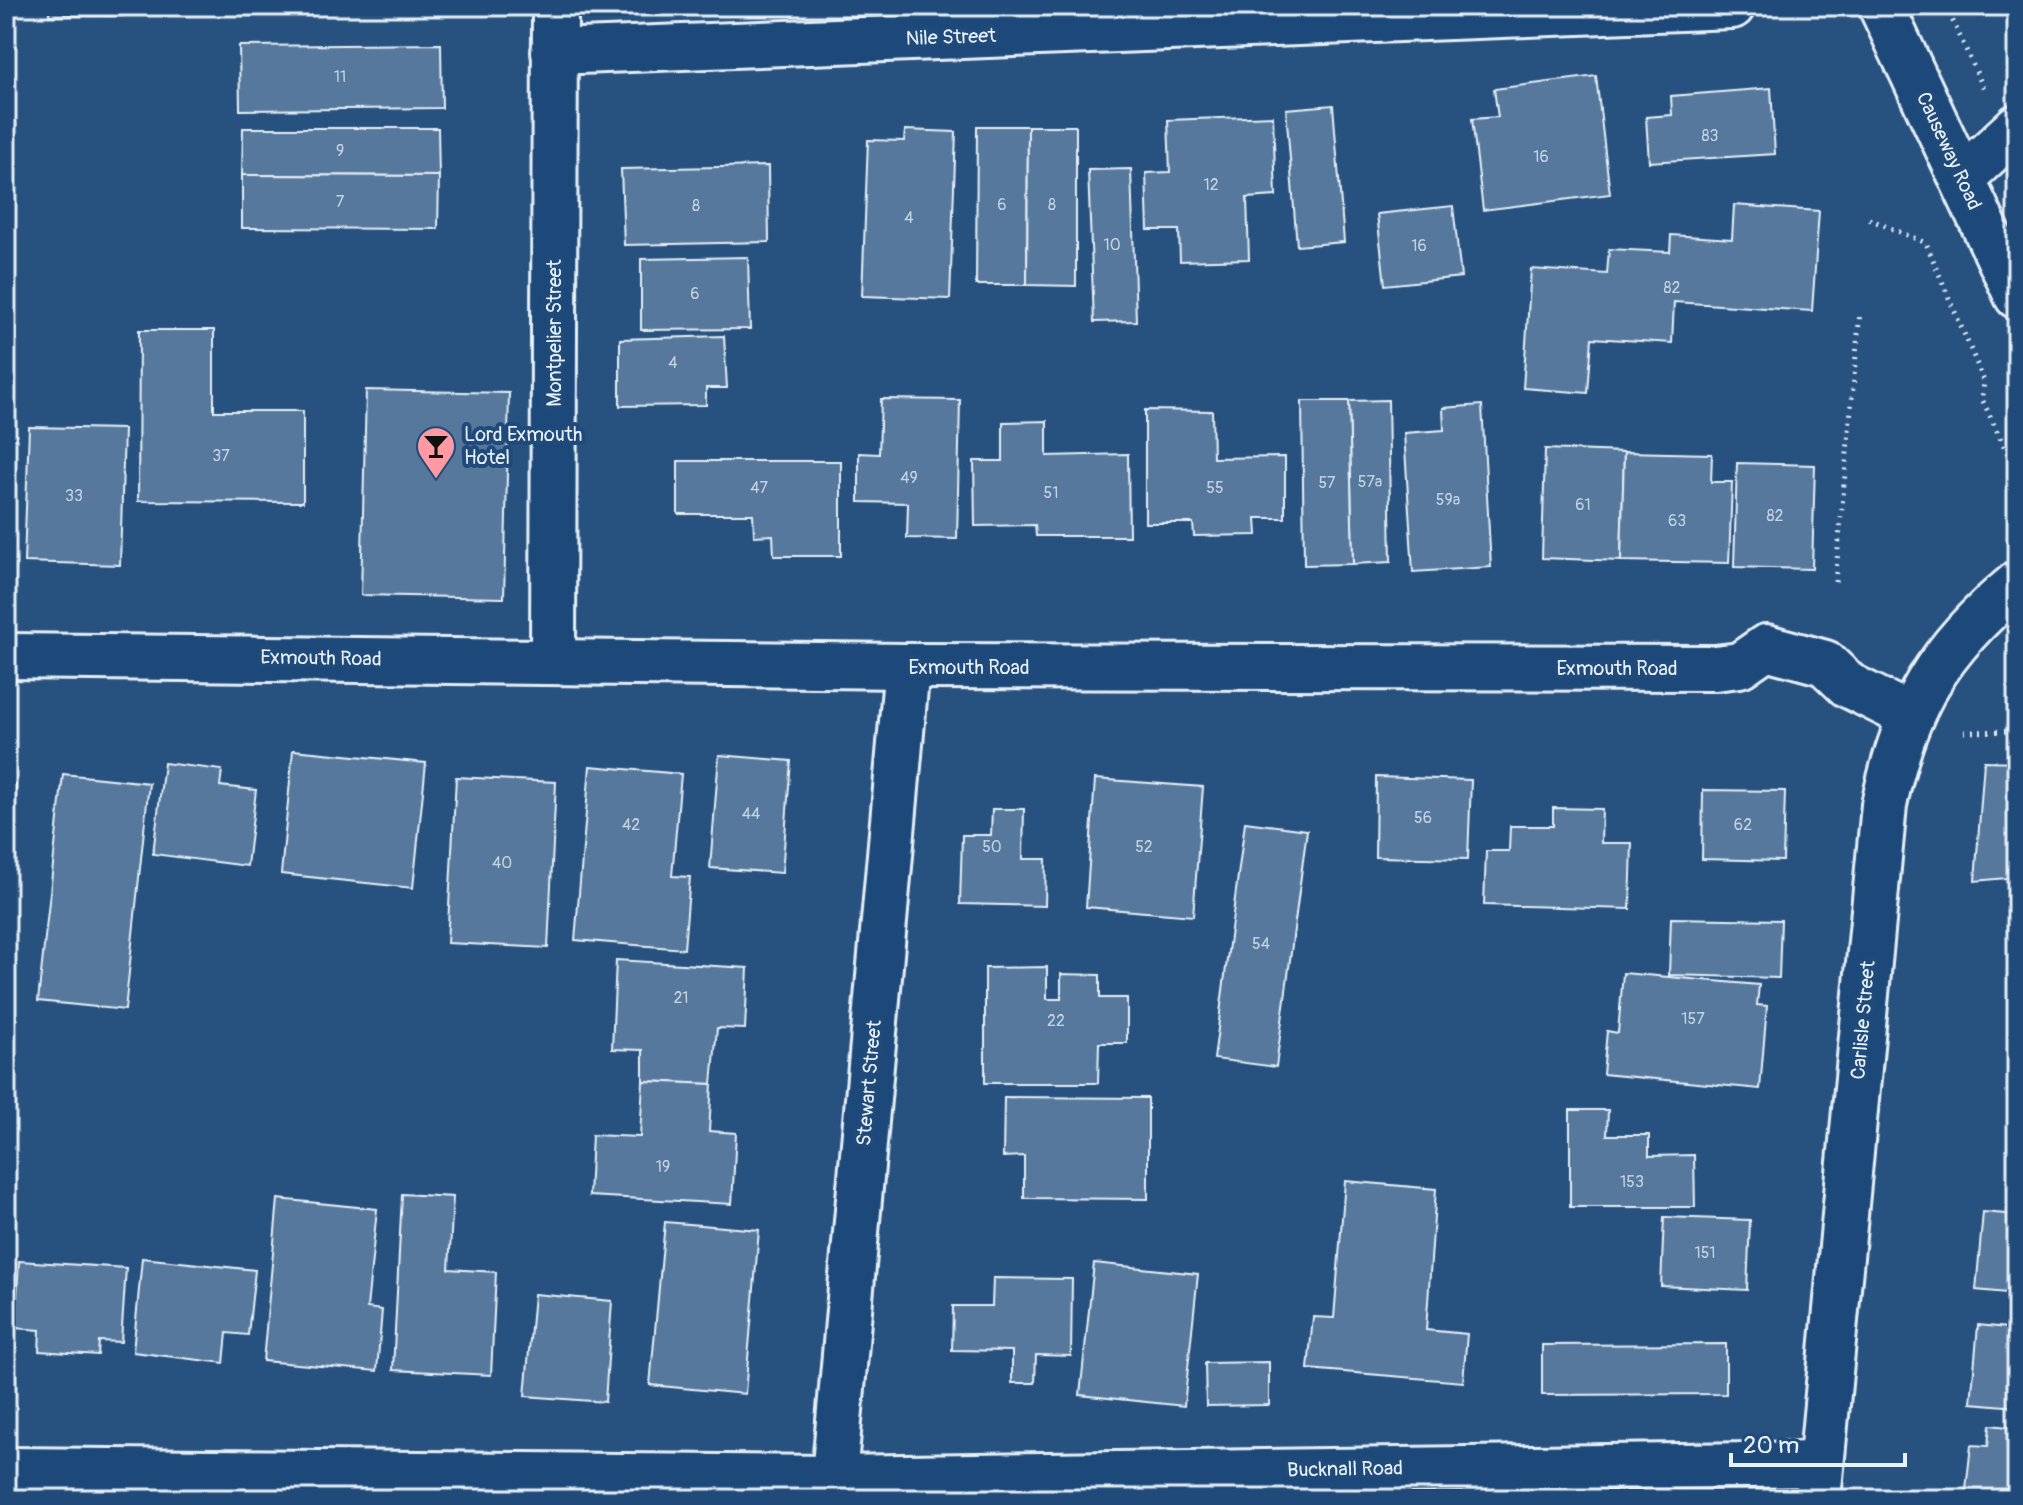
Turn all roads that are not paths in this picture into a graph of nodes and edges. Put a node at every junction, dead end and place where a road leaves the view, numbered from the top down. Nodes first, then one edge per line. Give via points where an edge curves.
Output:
1 (555, 6) edge
2 (1732, 6) edge
3 (1881, 6) edge
4 (554, 52) junction
5 (2017, 127) edge
6 (1962, 178) junction
7 (2017, 296) edge
8 (2017, 584) edge
9 (6, 656) edge
10 (553, 661) junction
11 (907, 666) junction
12 (1908, 715) junction
13 (6, 1470) edge
14 (1819, 1482) edge
15 (833, 1488) edge

1 - 4 street, Montpelier Street
2 - 4 street, Nile Street
3 - 6 street, Causeway Road
4 - 10 street, Montpelier Street
5 - 6 street
6 - 7 street, Causeway Road
8 - 12 street, Carlisle Street via 1955,643
9 - 10 street, Exmouth Road
10 - 11 street, Exmouth Road
11 - 12 street, Exmouth Road via 1715,668 1740,665 1766,647 1825,663 1848,685
11 - 15 street, Stewart Street
12 - 14 street, Carlisle Street via 1884,805
13 - 15 street, Bucknall Road
14 - 15 street, Bucknall Road

